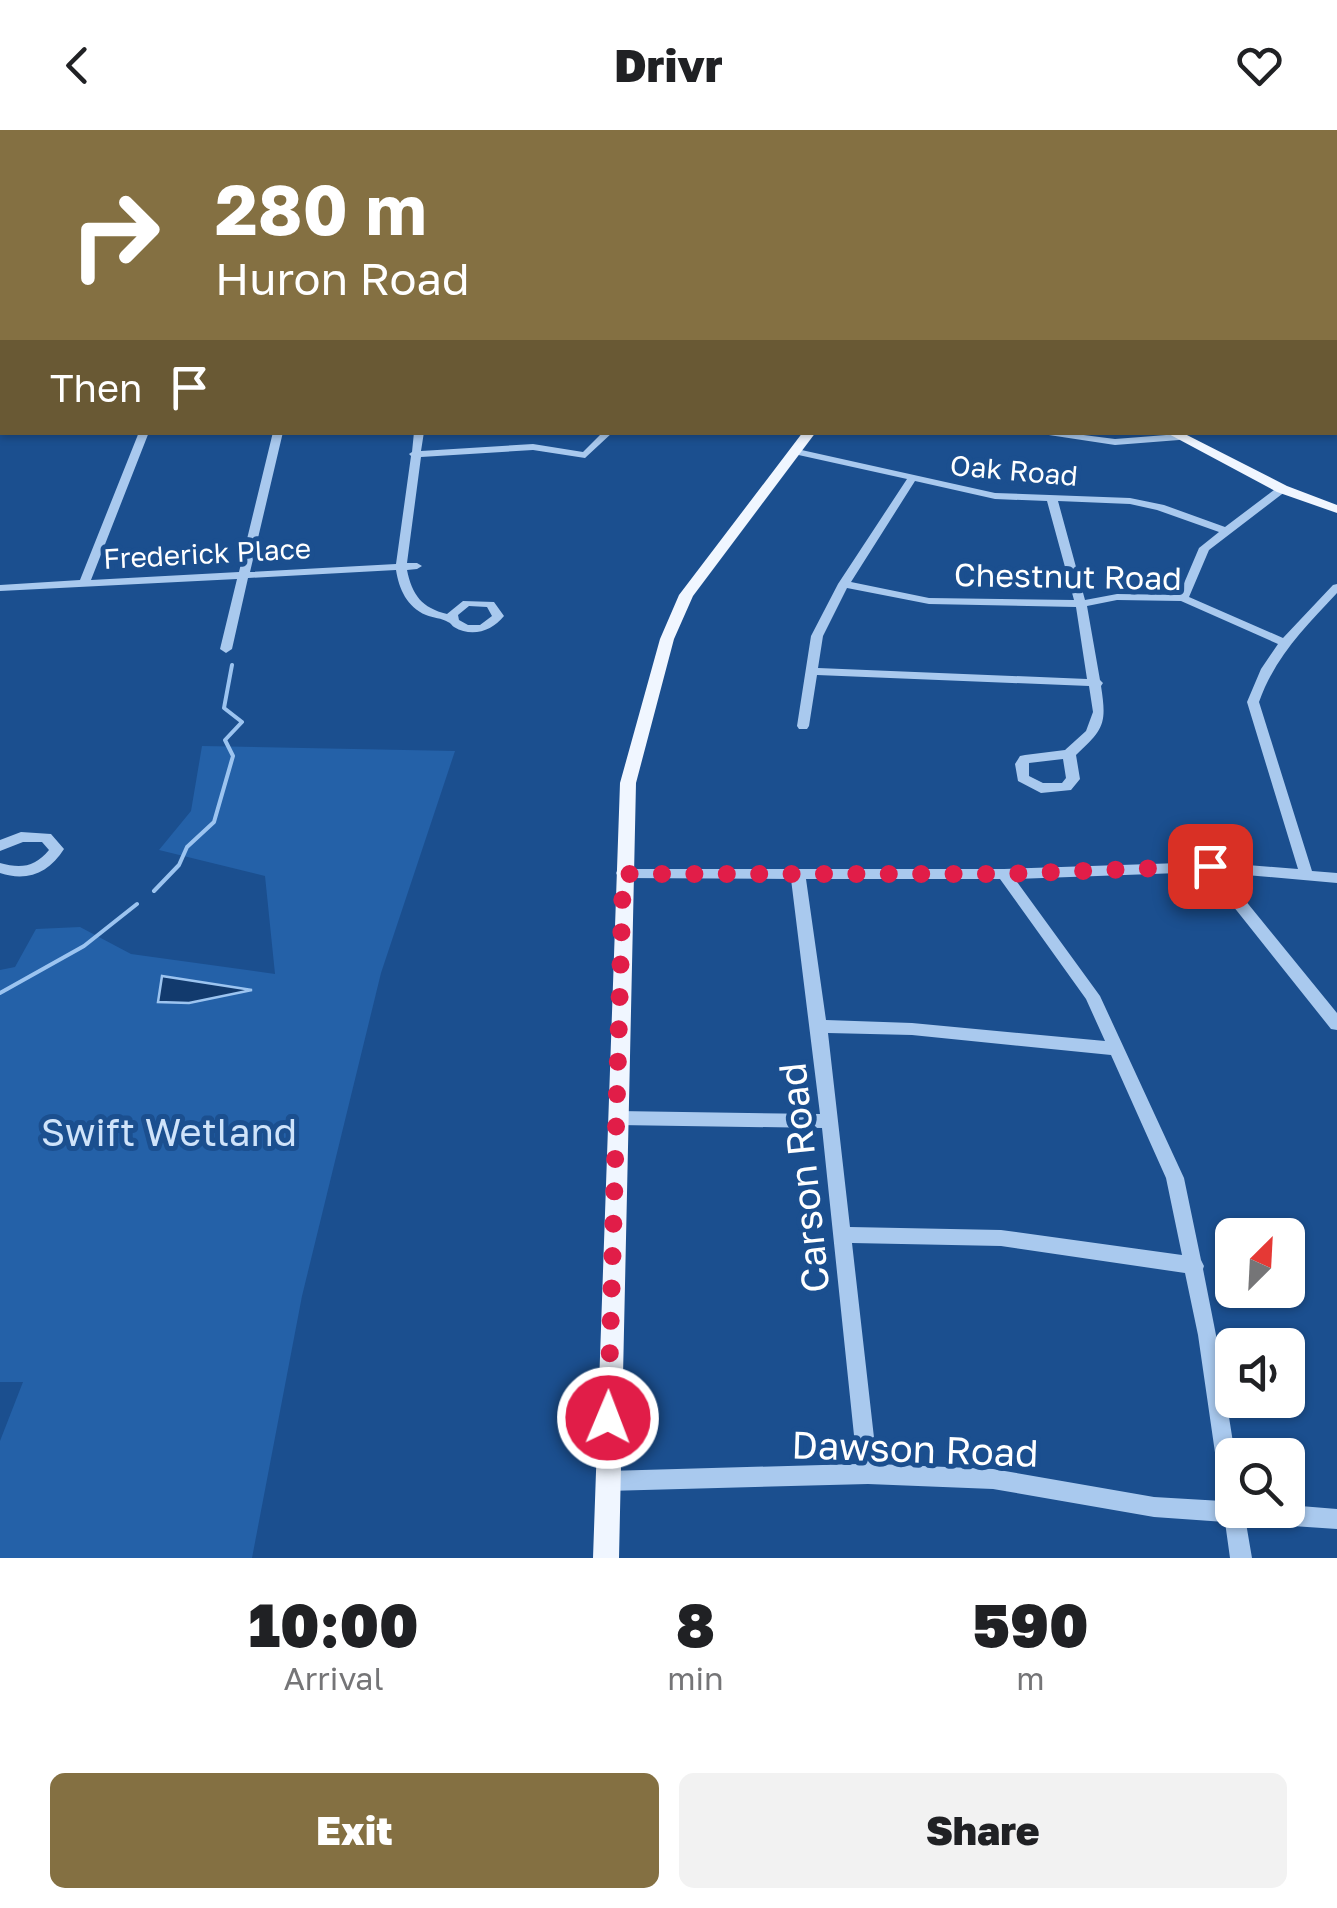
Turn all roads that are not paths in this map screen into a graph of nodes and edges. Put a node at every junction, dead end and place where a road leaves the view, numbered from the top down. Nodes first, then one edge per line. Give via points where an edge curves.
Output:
1 (143, 435) edge
2 (277, 435) edge
3 (418, 435) edge
4 (607, 435) edge
5 (808, 435) edge
6 (1057, 435) edge
7 (1175, 435) edge
8 (797, 452) junction
9 (414, 454) junction
10 (912, 479) junction
11 (1282, 488) junction
12 (1052, 499) junction
13 (1337, 509) edge
14 (1226, 531) junction
15 (401, 566) junction
16 (417, 566) dead end
17 (243, 574) junction
18 (85, 582) junction
19 (844, 584) junction
20 (1337, 587) edge
21 (0, 588) edge
22 (1183, 598) junction
23 (1081, 604) junction
24 (452, 618) dead end
25 (1286, 643) junction
26 (226, 649) dead end
27 (811, 671) junction
28 (1097, 683) junction
29 (803, 726) dead end
30 (1068, 754) dead end
31 (0, 846) edge
32 (1210, 866) junction
33 (0, 868) edge
34 (623, 874) junction
35 (1004, 874) junction
36 (1306, 874) junction
37 (798, 876) junction
38 (1337, 878) edge
39 (1337, 1024) edge
40 (820, 1026) junction
41 (1118, 1049) junction
42 (618, 1118) junction
43 (828, 1121) junction
44 (843, 1234) junction
45 (1195, 1266) junction
46 (1221, 1438) edge
47 (868, 1474) junction
48 (607, 1481) junction
49 (1215, 1512) edge
50 (1305, 1517) edge
51 (1337, 1519) edge
52 (1235, 1528) edge
53 (606, 1558) edge
54 (1241, 1558) edge

1 - 18 street
2 - 17 street
3 - 9 street
4 - 9 street via 585,455 521,447
5 - 8 main road
6 - 7 street via 1115,442
7 - 11 main road
8 - 10 street, Oak Road
8 - 34 main road via 676,614 628,782
9 - 15 street
10 - 12 street, Oak Road via 995,496
10 - 19 street
11 - 13 main road
11 - 14 street
12 - 14 street, Oak Road via 1160,506
12 - 23 street
14 - 22 street via 1198,556
15 - 16 street, Frederick Place
15 - 17 street, Frederick Place
15 - 24 street via 415,606
17 - 18 street, Frederick Place
17 - 26 street
18 - 21 street, Frederick Place
19 - 23 street, Chestnut Road via 929,601
19 - 27 street via 817,636
20 - 25 street
22 - 23 street, Chestnut Road
22 - 25 street, Chestnut Road
23 - 28 street
25 - 36 street via 1260,679 1254,702
27 - 28 street
27 - 29 street
28 - 30 street via 1097,724
31 - 33 street via 34,835 46,837 56,850 34,870
32 - 35 street
32 - 36 street
32 - 39 street
34 - 37 street
34 - 42 main road
35 - 37 street
35 - 41 street via 1092,996
36 - 38 street
37 - 40 street, Carson Road
40 - 41 street
40 - 43 street, Carson Road
41 - 45 street via 1175,1178
42 - 43 street
42 - 48 main road
43 - 44 street, Carson Road
44 - 45 street via 1001,1238
44 - 47 street, Carson Road
45 - 46 street
47 - 48 street, Dawson Road
47 - 49 street, Dawson Road via 993,1479
48 - 53 main road
50 - 51 street, Dawson Road
52 - 54 street

